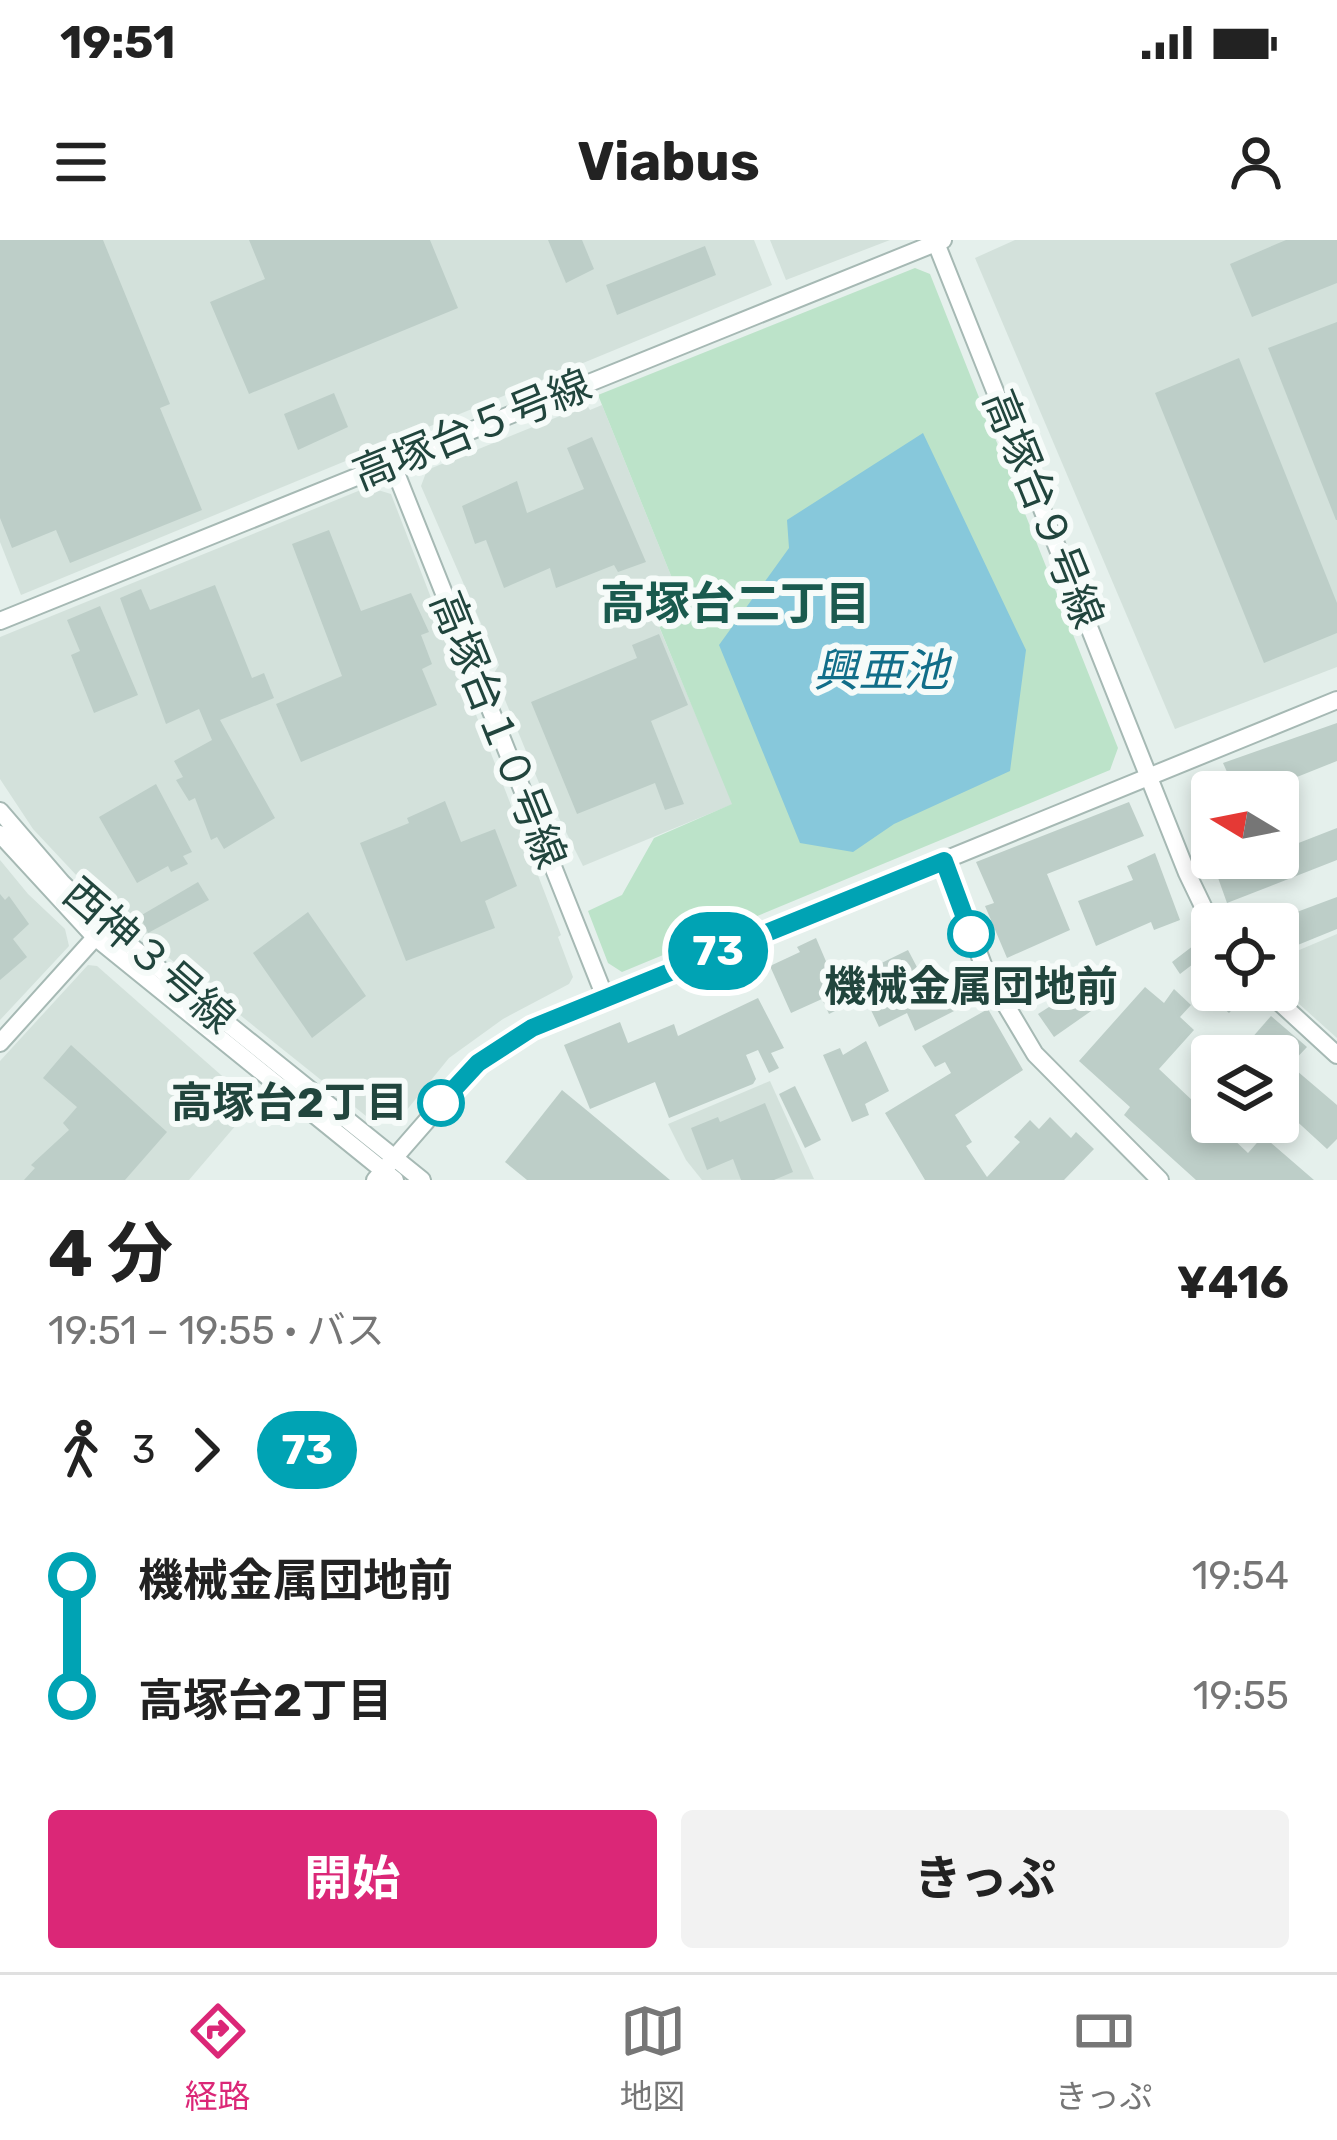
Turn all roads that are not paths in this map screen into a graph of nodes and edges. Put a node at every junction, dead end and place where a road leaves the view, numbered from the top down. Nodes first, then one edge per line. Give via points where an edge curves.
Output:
1 (940, 242) edge
2 (392, 463) junction
3 (0, 621) edge
4 (1337, 700) edge
5 (1150, 774) junction
6 (0, 811) edge
7 (0, 833) edge
8 (944, 861) junction
9 (1201, 903) edge
10 (100, 931) junction
11 (605, 997) junction
12 (1289, 1011) edge
13 (0, 1043) edge
14 (1337, 1055) edge
15 (386, 1172) edge
16 (422, 1180) edge
17 (1160, 1180) edge

1 - 2 street, 高塚台５号線
1 - 5 street, 高塚台９号線
2 - 3 street, 高塚台５号線
2 - 11 street, 高塚台１０号線
4 - 5 street
5 - 8 street
5 - 9 street, 高塚台９号線
6 - 10 street, 西神３号線
7 - 10 street, 西神３号線
8 - 11 street
8 - 17 street via 985,970 1035,1054
10 - 13 street
10 - 15 street, 西神３号線
11 - 15 street via 532,1028 478,1063
12 - 14 street
15 - 16 street, 西神３号線

